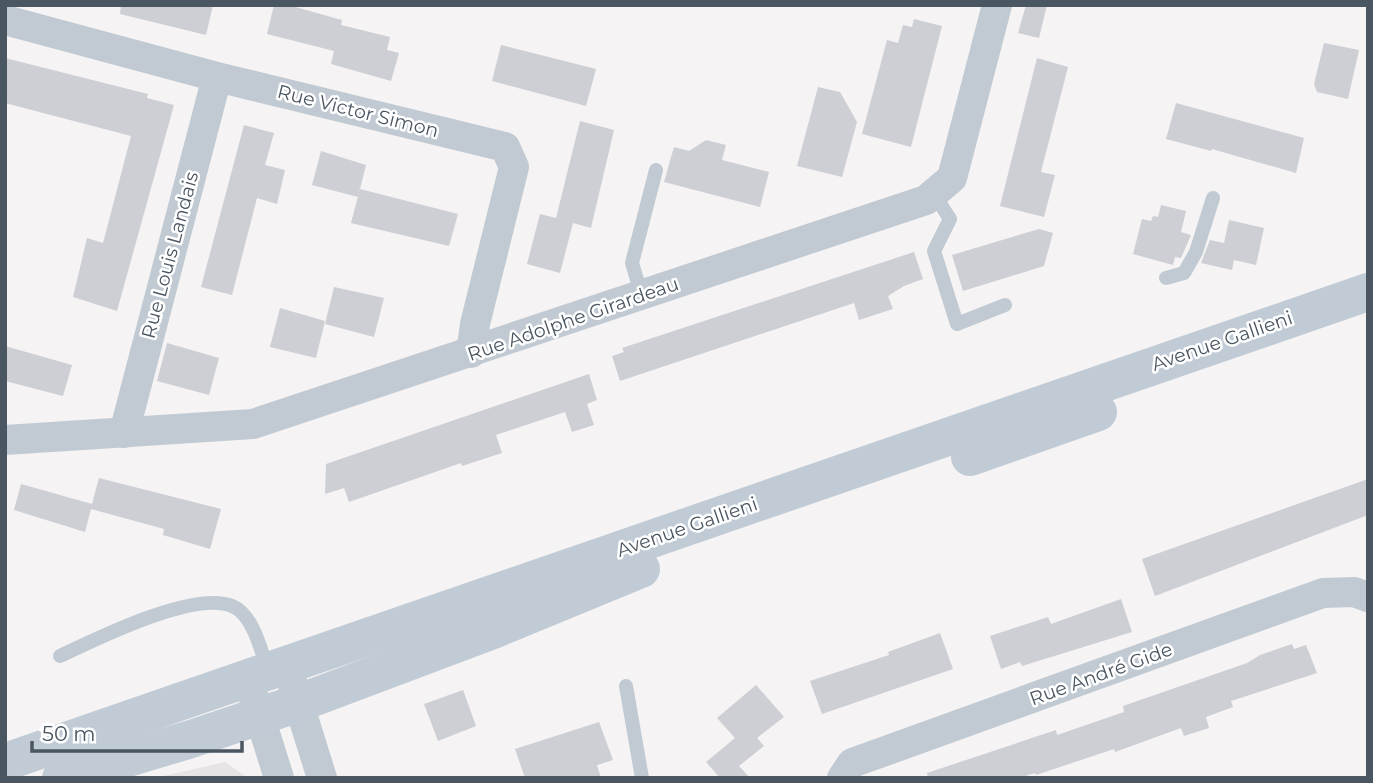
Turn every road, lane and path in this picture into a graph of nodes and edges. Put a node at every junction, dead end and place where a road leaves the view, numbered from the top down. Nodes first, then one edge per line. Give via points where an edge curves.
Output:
1 (997, 5) edge
2 (5, 20) edge
3 (217, 77) junction
4 (656, 170) dead end
5 (934, 194) junction
6 (1213, 198) dead end
7 (1166, 278) dead end
8 (1368, 292) edge
9 (642, 296) junction
10 (1005, 305) dead end
11 (1368, 312) edge
12 (471, 353) junction
13 (124, 433) junction
14 (5, 440) edge
15 (1368, 597) edge
16 (60, 656) dead end
17 (267, 672) junction
18 (625, 686) dead end
19 (299, 703) junction
20 (259, 714) junction
21 (5, 762) edge
22 (61, 778) edge
23 (279, 778) edge
24 (321, 778) edge
25 (642, 778) edge
26 (842, 778) edge

1 - 5 street, Rue Adolphe Girardeau via 952,178
2 - 3 street, Rue Victor Simon
3 - 12 street, Rue Victor Simon via 505,147 514,167
3 - 13 street, Rue Louis Landais
4 - 9 lane via 632,263
5 - 9 street, Rue Adolphe Girardeau
5 - 10 lane via 950,219 934,251 957,324
6 - 7 lane via 1185,273
8 - 17 main road, Avenue Gallieni
9 - 12 street, Rue Adolphe Girardeau
11 - 19 main road, Avenue Gallieni via 1040,433 633,572
12 - 13 street, Rue Adolphe Girardeau via 253,424
13 - 14 street, Rue Adolphe Girardeau
15 - 26 street, Rue André Gide via 1323,593 852,763
16 - 17 lane via 151,615 209,603 233,606 247,618
17 - 19 street
17 - 20 street
17 - 21 main road, Avenue Gallieni
18 - 25 lane
19 - 20 main road, Avenue Gallieni
19 - 24 street
20 - 22 main road, Avenue Gallieni
20 - 23 street

